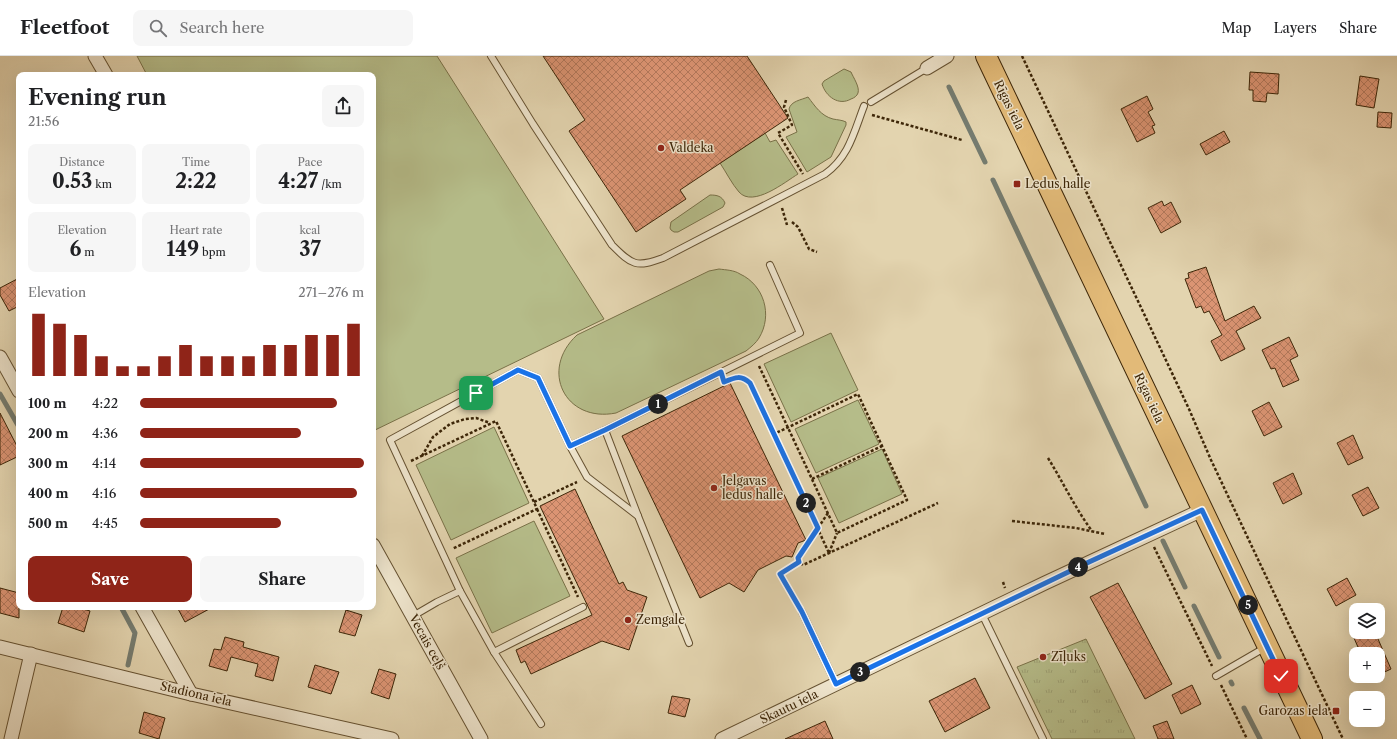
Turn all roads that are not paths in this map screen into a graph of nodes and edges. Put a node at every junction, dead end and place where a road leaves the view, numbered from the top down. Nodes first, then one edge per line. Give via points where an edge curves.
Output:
1 (95, 56) edge
2 (491, 56) edge
3 (947, 56) edge
4 (986, 56) edge
5 (927, 68) joint
6 (104, 72) edge
7 (871, 102) dead end
8 (863, 109) road end
9 (770, 264) dead end
10 (0, 357) edge
11 (16, 386) edge
12 (605, 430) junction
13 (570, 446) junction
14 (1202, 510) junction
15 (638, 516) junction
16 (376, 550) edge
17 (460, 591) junction
18 (583, 607) road end
19 (144, 610) edge
20 (802, 612) road end
21 (982, 614) junction
22 (413, 616) junction
23 (689, 643) dead end
24 (1267, 646) junction
25 (0, 647) edge
26 (494, 652) junction
27 (31, 654) junction
28 (1216, 676) road end
29 (836, 684) junction
30 (191, 694) junction
31 (541, 724) dead end
32 (12, 739) edge
33 (392, 739) edge
34 (481, 739) edge
35 (722, 739) edge
36 (1044, 739) edge
37 (1312, 739) edge

1 - 6 street
2 - 8 lane via 612,245 627,260 637,264 663,258 833,168 846,151
3 - 5 street
4 - 14 main road, Rīgas iela
5 - 7 lane
9 - 12 lane via 800,333
10 - 11 street
12 - 13 lane
12 - 15 lane
13 - 15 lane via 587,477
13 - 17 lane via 538,378 518,370 390,440
14 - 21 street, Skautu iela
14 - 24 main road, Rīgas iela
15 - 23 lane
16 - 22 street, Vecais ceļš
17 - 22 lane
17 - 26 lane
18 - 26 lane
19 - 30 street
20 - 29 lane
21 - 29 street, Skautu iela
21 - 36 lane
22 - 34 street, Vecais ceļš
24 - 28 lane
24 - 37 main road, Rīgas iela
25 - 27 street, Stadiona iela
26 - 31 lane
27 - 30 street, Stadiona iela
27 - 32 street
29 - 35 street, Skautu iela
30 - 33 street, Stadiona iela

